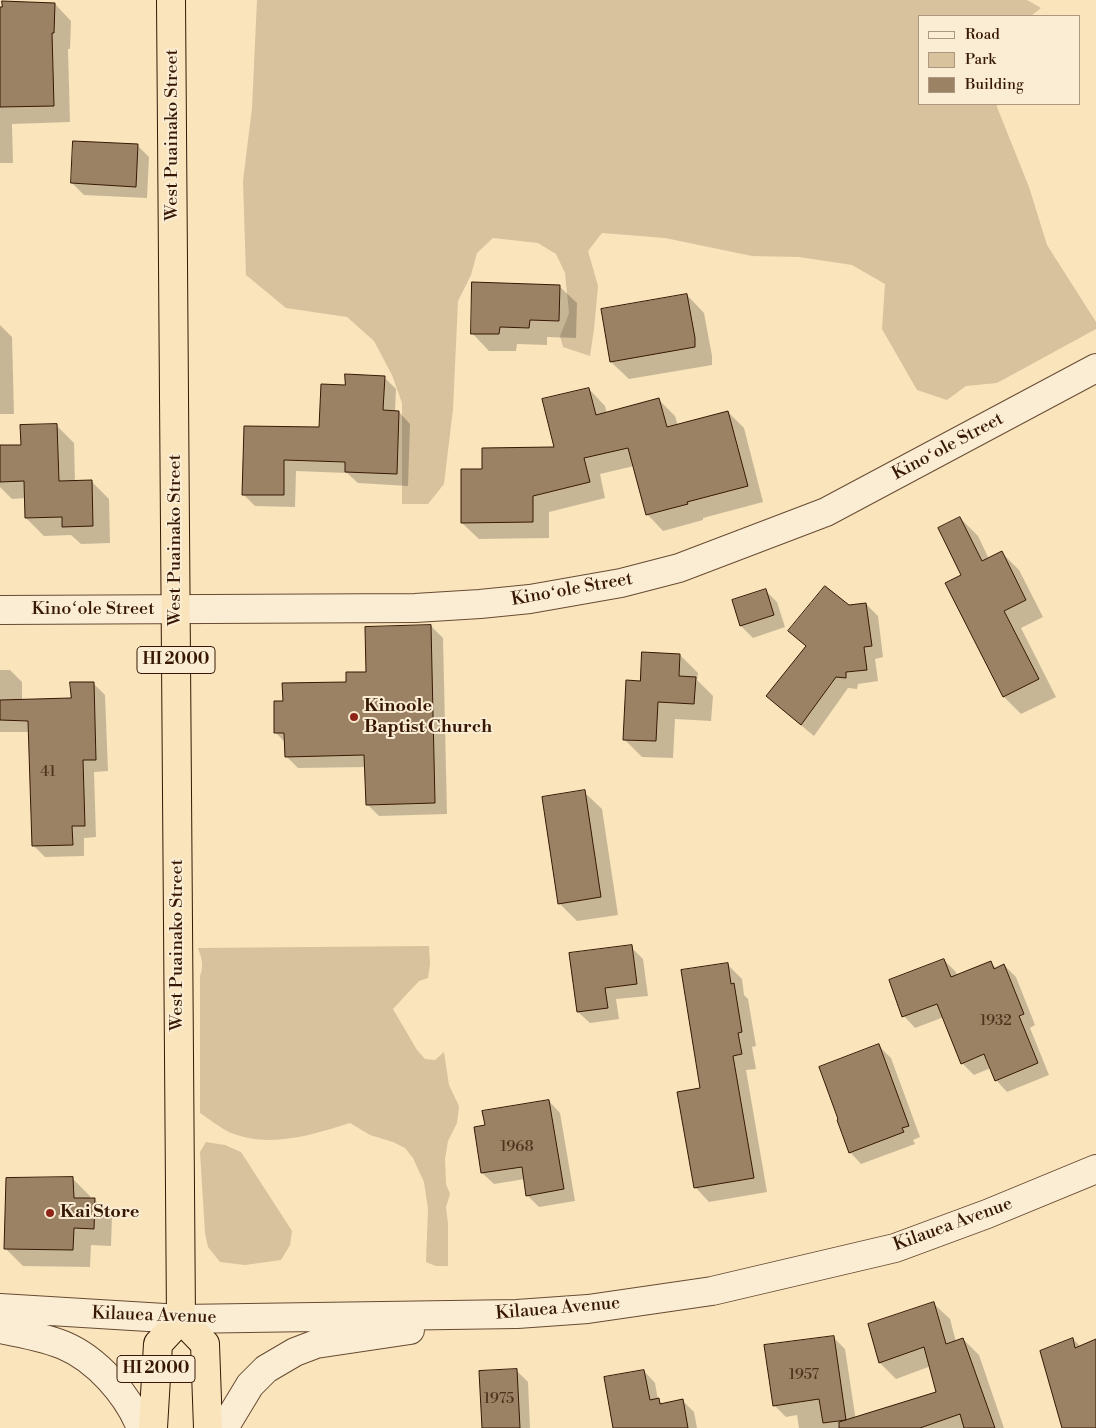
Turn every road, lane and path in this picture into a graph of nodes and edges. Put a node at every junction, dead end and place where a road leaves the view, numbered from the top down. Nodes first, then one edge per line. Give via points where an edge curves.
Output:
1 (172, 0) edge
2 (1096, 368) edge
3 (0, 610) edge
4 (176, 610) junction
5 (1096, 1168) edge
6 (0, 1308) edge
7 (516, 1314) junction
8 (181, 1319) junction
9 (0, 1329) edge
10 (141, 1428) edge
11 (153, 1428) edge
12 (208, 1428) edge
13 (225, 1428) edge

1 - 4 highway, West Puainako Street / HI 2000
2 - 4 street, Kinoʻole Street via 826,512 679,568 621,583 480,604 415,608
3 - 4 street, Kinoʻole Street
4 - 8 highway, West Puainako Street / HI 2000
5 - 7 street, Kilauea Avenue via 895,1248 712,1291 588,1309
6 - 8 street, Kilauea Avenue
7 - 8 street, Kilauea Avenue
7 - 13 street via 316,1344 295,1352 266,1369 250,1385
8 - 11 highway, HI 2000 via 158,1344
8 - 12 highway, HI 2000 via 205,1344
9 - 10 street via 65,1346 87,1359 124,1396

